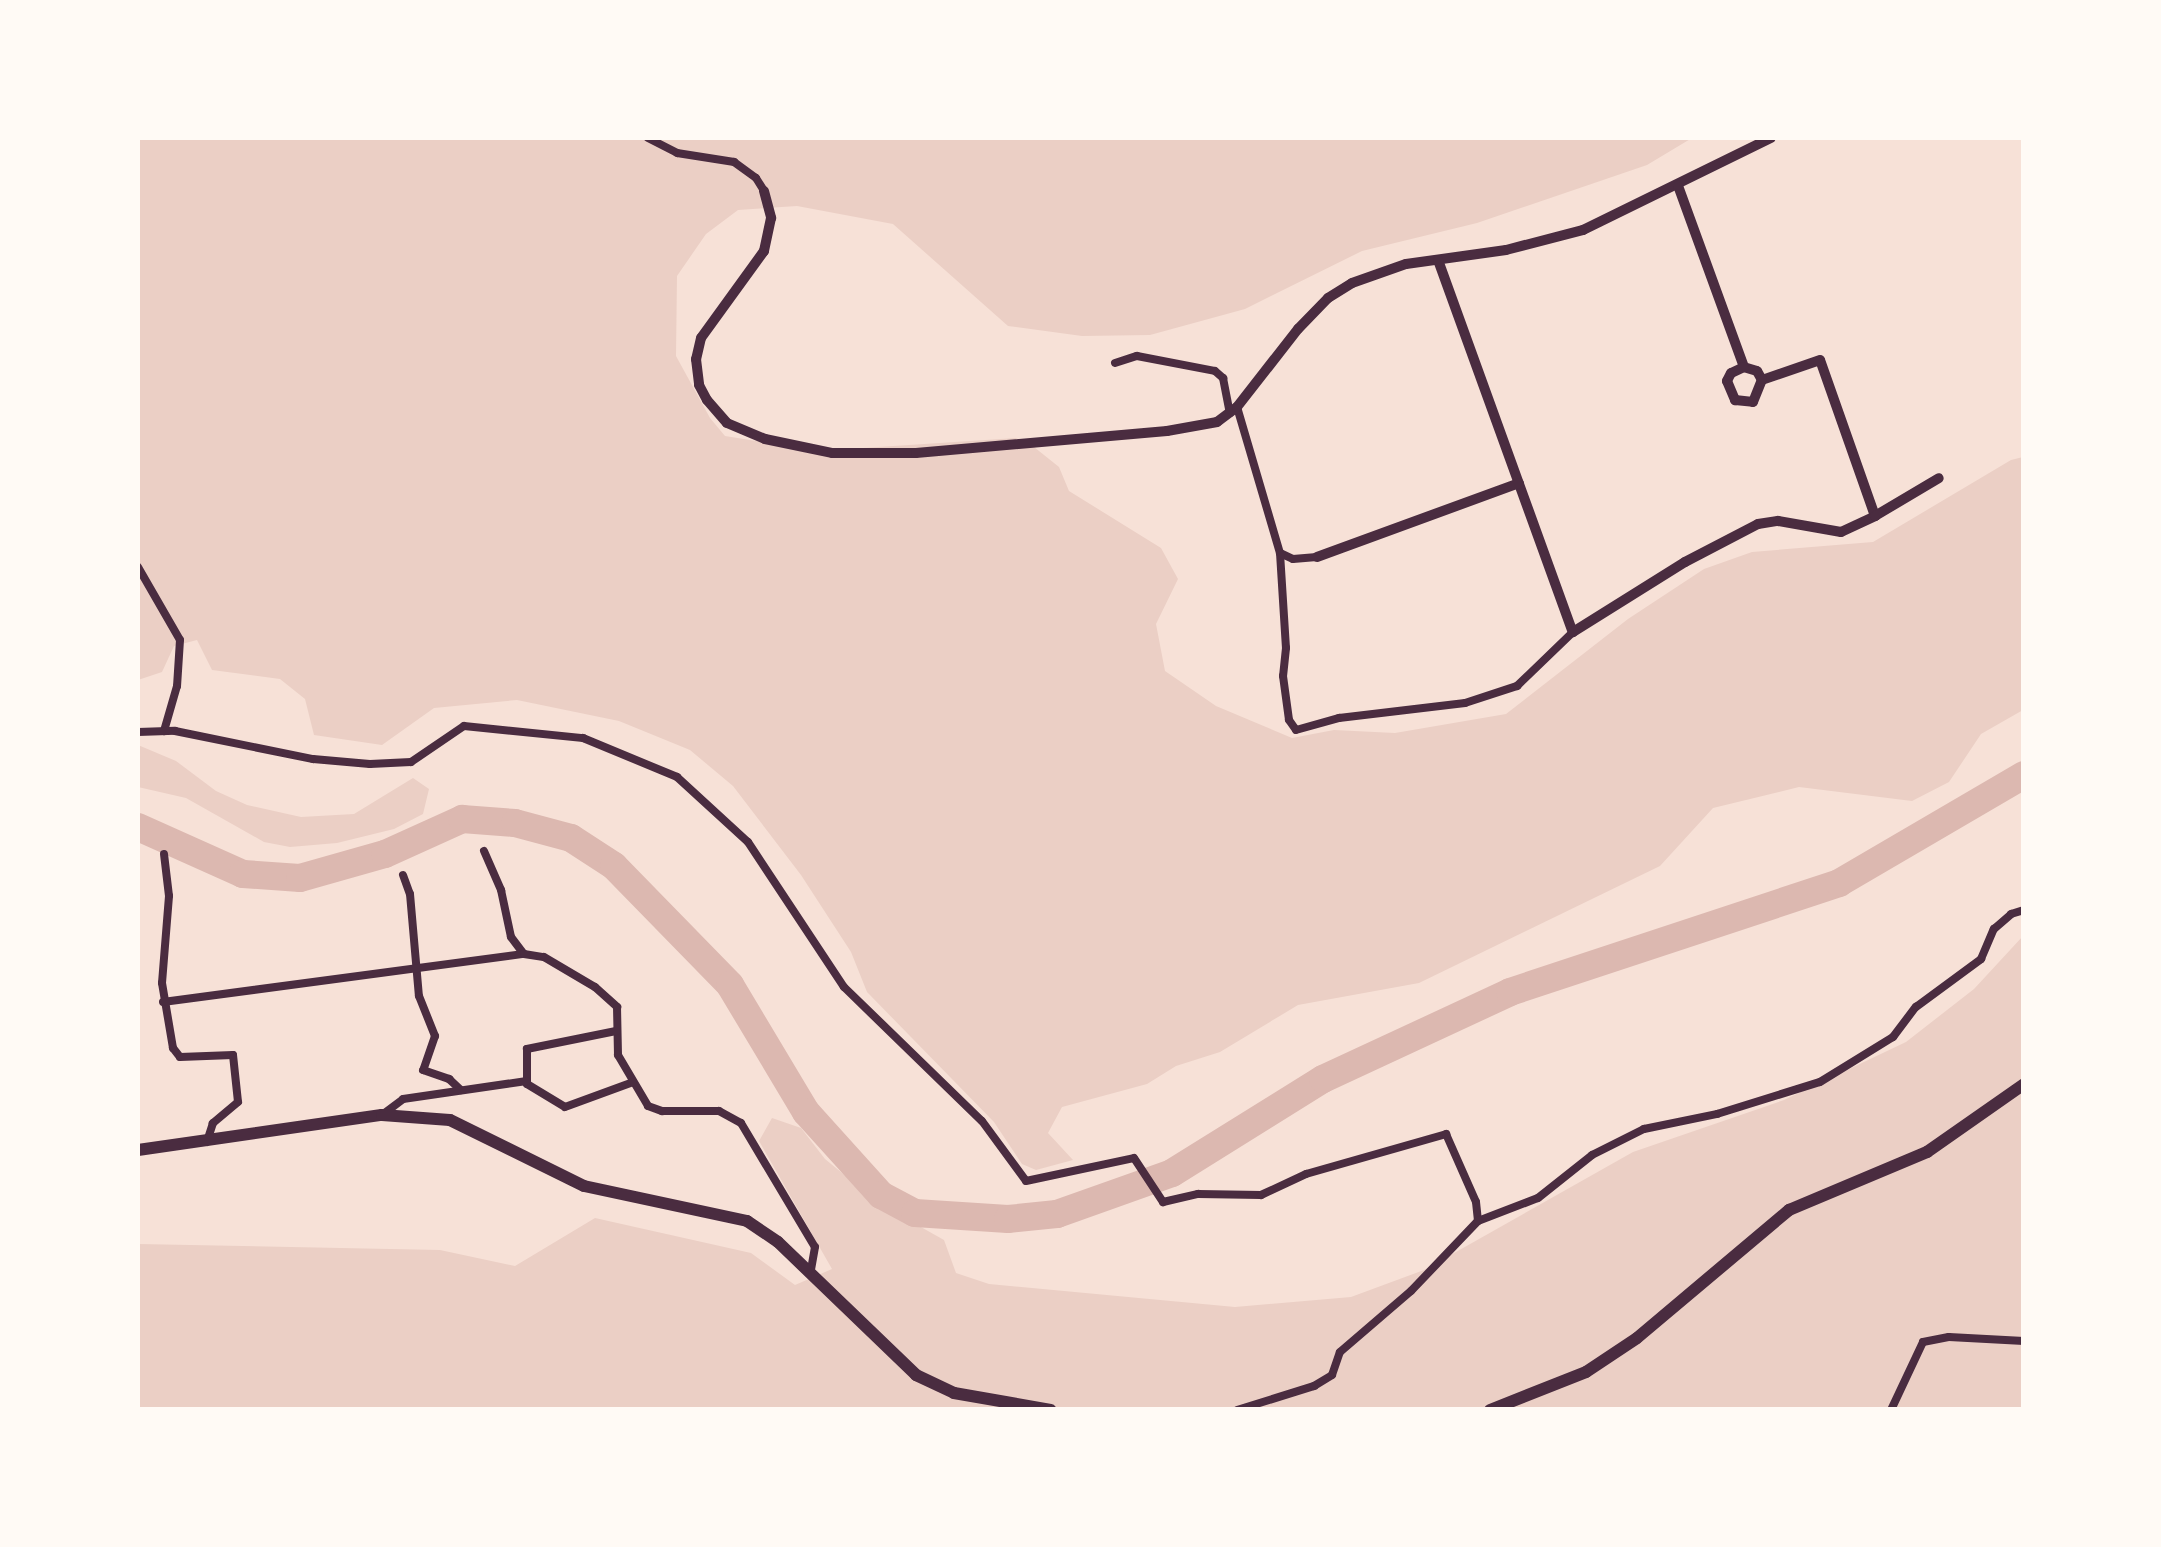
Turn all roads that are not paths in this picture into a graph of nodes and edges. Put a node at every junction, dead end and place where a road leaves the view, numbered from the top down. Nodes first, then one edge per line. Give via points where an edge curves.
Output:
1 (648, 138) edge
2 (1772, 138) edge
3 (1678, 186) junction
4 (764, 191) joint
5 (1438, 260) junction
6 (1115, 363) dead end
7 (1744, 367) junction
8 (1762, 380) junction
9 (1234, 410) junction
10 (1939, 478) dead end
11 (1519, 483) junction
12 (1875, 516) junction
13 (1280, 553) junction
14 (1317, 557) joint
15 (138, 567) edge
16 (1574, 632) junction
17 (164, 731) junction
18 (138, 732) edge
19 (484, 851) dead end
20 (164, 854) dead end
21 (403, 875) dead end
22 (2024, 910) edge
23 (524, 954) junction
24 (416, 969) junction
25 (163, 1002) junction
26 (616, 1032) junction
27 (526, 1081) junction
28 (634, 1082) junction
29 (2024, 1084) edge
30 (461, 1090) junction
31 (382, 1115) junction
32 (207, 1142) junction
33 (138, 1150) edge
34 (1478, 1221) junction
35 (810, 1274) junction
36 (2024, 1341) edge
37 (1051, 1410) edge
38 (1237, 1410) edge
39 (1490, 1410) edge
40 (1891, 1410) edge

1 - 4 street via 677,153 734,162
2 - 3 street
3 - 5 street via 1551,241
3 - 7 street
4 - 9 street via 770,218 764,251 710,322 696,359 707,400 746,434 832,453 916,453 1200,427
5 - 9 street via 1372,274 1328,298
5 - 11 street
6 - 9 street via 1137,356 1215,371
7 - 8 street
7 - 8 street via 1727,381 1735,400 1753,402
8 - 12 street via 1820,360
9 - 13 street
10 - 12 street
11 - 14 street
11 - 16 street
12 - 16 street via 1842,532 1758,524
13 - 14 street
13 - 16 street via 1283,676 1296,730 1466,703 1516,686
15 - 17 street via 180,640 177,686
17 - 18 street
17 - 34 street via 370,764 411,762 454,730 570,734 678,777 748,842 844,987 982,1122 1026,1181 1138,1160 1163,1202 1198,1194 1261,1196 1306,1174 1446,1134
19 - 23 street via 511,937
20 - 25 street via 169,896
21 - 24 street
22 - 34 street via 1994,930 1982,959 1916,1007 1893,1037 1820,1082 1644,1130 1592,1156 1538,1198
23 - 24 street
23 - 26 street via 544,957 607,998 619,1013
24 - 25 street
24 - 30 street via 435,1036 423,1070
25 - 32 street via 176,1054 233,1055 238,1102 213,1123
26 - 27 street via 527,1049
26 - 28 street via 618,1055
27 - 28 street via 565,1107
27 - 30 street
28 - 35 street via 653,1109 719,1111 741,1123 816,1247
29 - 39 main road via 1927,1152 1789,1210 1598,1364
30 - 31 street via 403,1099
31 - 32 main road
31 - 35 main road via 450,1120 584,1186 747,1221
32 - 33 main road
34 - 38 street via 1340,1352 1332,1376
35 - 37 main road via 916,1375 954,1393
36 - 40 street via 1948,1336 1923,1342

